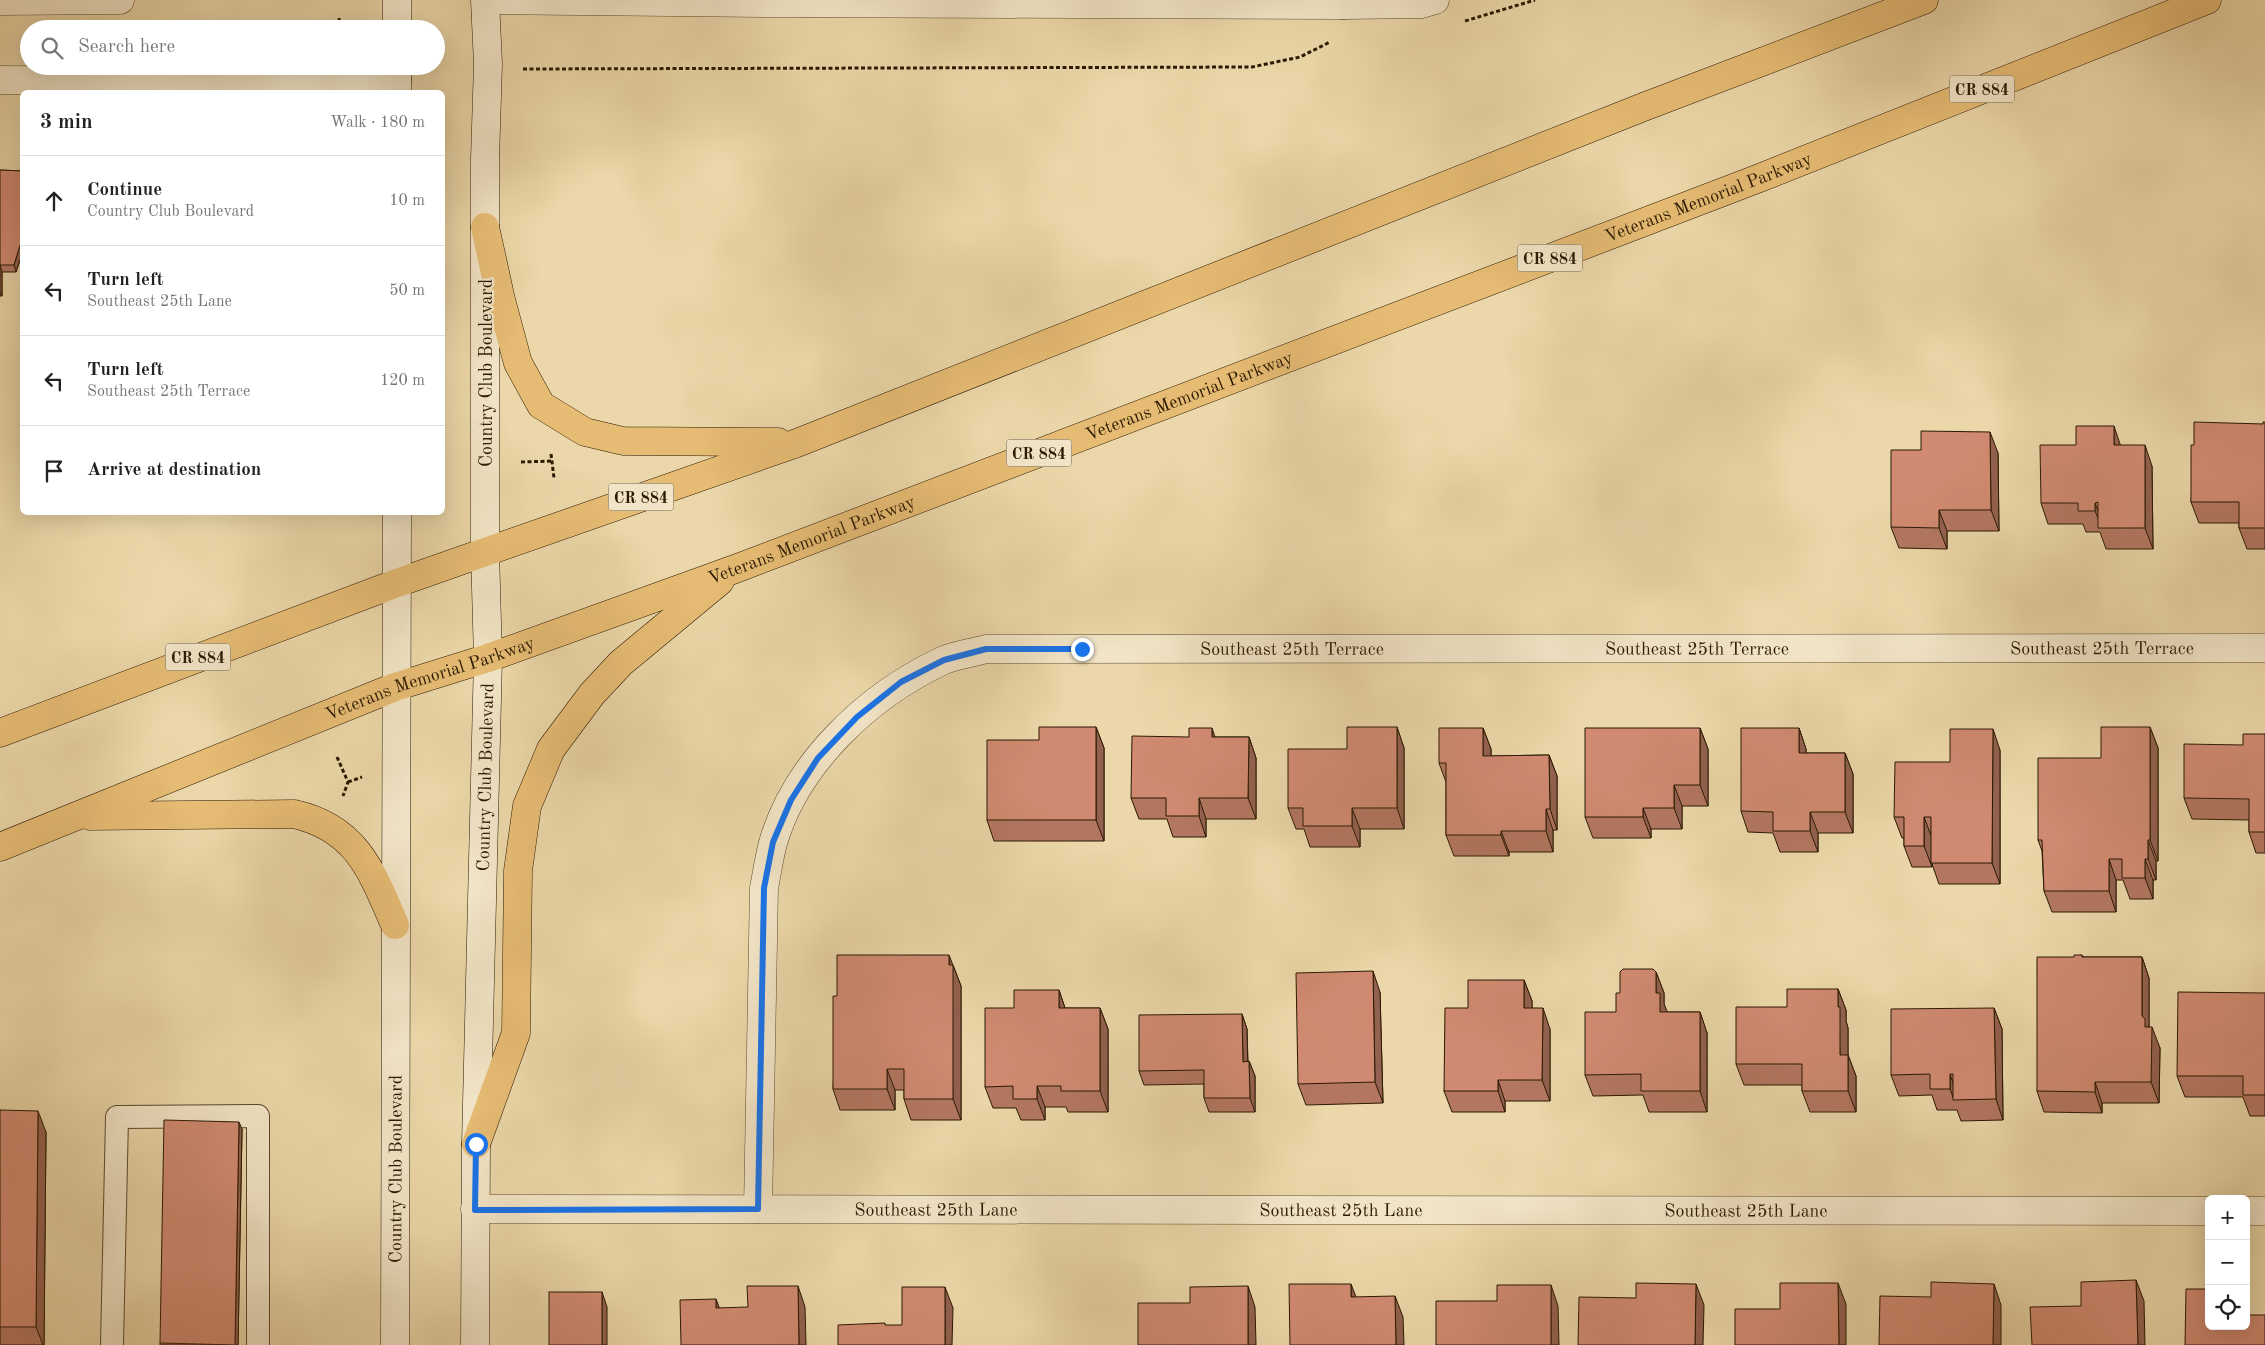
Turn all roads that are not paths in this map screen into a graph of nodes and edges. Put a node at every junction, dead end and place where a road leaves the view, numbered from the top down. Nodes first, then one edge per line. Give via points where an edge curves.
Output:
1 (120, 0) edge
2 (396, 0) edge
3 (486, 0) edge
4 (1435, 0) edge
5 (1924, 0) edge
6 (2207, 0) edge
7 (0, 1) edge
8 (1348, 3) edge
9 (396, 20) edge
10 (396, 79) edge
11 (0, 80) edge
12 (485, 227) junction
13 (797, 443) junction
14 (397, 515) edge
15 (485, 552) junction
16 (734, 569) junction
17 (397, 583) junction
18 (2265, 648) edge
19 (488, 658) junction
20 (395, 687) junction
21 (0, 733) edge
22 (76, 816) junction
23 (0, 847) edge
24 (395, 925) junction
25 (476, 1144) junction
26 (758, 1209) junction
27 (475, 1210) junction
28 (2205, 1211) edge
29 (2250, 1211) edge
30 (2265, 1211) edge
31 (112, 1345) edge
32 (258, 1345) edge
33 (395, 1345) edge
34 (474, 1345) edge

1 - 7 street
2 - 9 street
3 - 8 street
3 - 12 street, Country Club Boulevard
4 - 8 street via 1422,4
5 - 13 highway, CR 884
6 - 16 highway, Veterans Memorial Parkway / CR 884 via 1757,179
10 - 11 street via 325,82
12 - 13 highway via 518,363 541,405 585,432 623,440
12 - 15 street, Country Club Boulevard
13 - 15 highway, CR 884
14 - 17 street, Country Club Boulevard
15 - 17 highway, CR 884
15 - 19 street, Country Club Boulevard
16 - 19 highway, Veterans Memorial Parkway / CR 884
16 - 25 highway via 621,663 592,694 551,749 527,806 518,871 516,1033
17 - 20 street, Country Club Boulevard
17 - 21 highway, CR 884
18 - 26 street, Southeast 25th Terrace via 986,649 944,660 901,682 857,717 818,758 791,800 773,842 764,888
19 - 20 highway, Veterans Memorial Parkway / CR 884
19 - 25 street, Country Club Boulevard
20 - 22 highway, Veterans Memorial Parkway / CR 884
20 - 24 street, Country Club Boulevard
22 - 23 highway, Veterans Memorial Parkway / CR 884
22 - 24 highway via 294,814 313,818 351,842 374,877
24 - 33 street, Country Club Boulevard
25 - 27 street, Country Club Boulevard
26 - 27 street, Southeast 25th Lane
26 - 28 street, Southeast 25th Lane
27 - 34 street, Country Club Boulevard
29 - 30 street
31 - 32 lane via 117,1117 239,1116 258,1116

